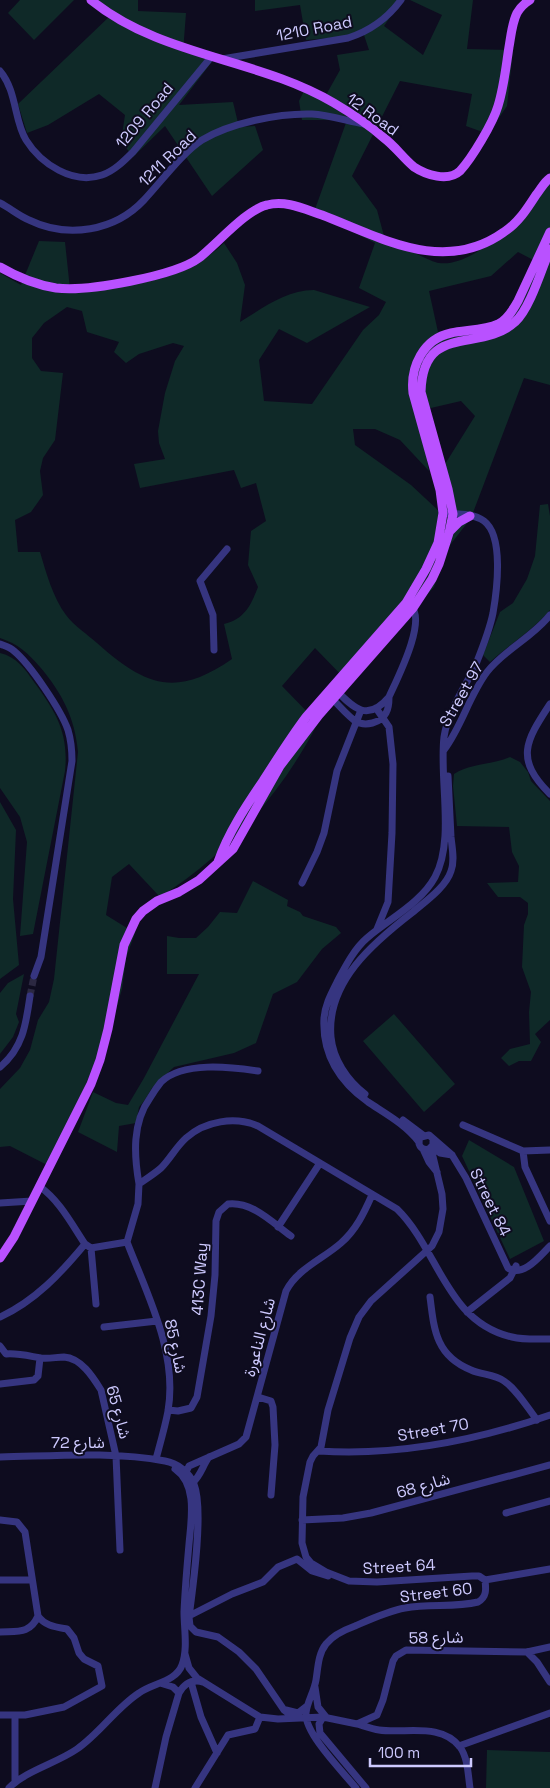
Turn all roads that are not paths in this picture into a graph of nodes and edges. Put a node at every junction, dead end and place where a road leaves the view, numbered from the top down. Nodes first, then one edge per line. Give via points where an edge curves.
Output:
1 (92, 0) edge
2 (401, 0) edge
3 (521, 0) edge
4 (530, 0) edge
5 (517, 13) junction
6 (212, 56) junction
7 (221, 59) junction
8 (0, 71) edge
9 (365, 124) junction
10 (550, 178) edge
11 (0, 203) edge
12 (550, 232) edge
13 (550, 249) edge
14 (0, 267) edge
15 (439, 342) junction
16 (443, 513) junction
17 (453, 514) junction
18 (470, 516) junction
19 (449, 533) junction
20 (228, 549) dead end
21 (410, 605) junction
22 (550, 615) edge
23 (0, 644) edge
24 (214, 650) dead end
25 (333, 694) junction
26 (389, 697) junction
27 (349, 702) junction
28 (550, 704) edge
29 (343, 710) junction
30 (361, 710) junction
31 (374, 710) junction
32 (383, 717) junction
33 (357, 722) junction
34 (374, 722) junction
35 (445, 748) junction
36 (550, 794) edge
37 (302, 884) dead end
38 (388, 902) junction
39 (397, 914) junction
40 (376, 930) junction
41 (34, 976) tunnel mouth
42 (30, 996) tunnel mouth
43 (334, 996) junction
44 (0, 1068) edge
45 (258, 1071) dead end
46 (463, 1125) dead end
47 (423, 1135) junction
48 (433, 1139) junction
49 (419, 1142) junction
50 (429, 1148) junction
51 (550, 1150) edge
52 (522, 1151) junction
53 (452, 1155) junction
54 (320, 1163) junction
55 (139, 1184) junction
56 (39, 1186) junction
57 (372, 1195) junction
58 (32, 1201) junction
59 (0, 1202) edge
60 (550, 1221) edge
61 (278, 1226) junction
62 (291, 1236) dead end
63 (127, 1242) junction
64 (88, 1246) junction
65 (550, 1246) edge
66 (428, 1250) junction
67 (0, 1258) edge
68 (515, 1269) junction
69 (430, 1297) dead end
70 (96, 1304) dead end
71 (467, 1312) junction
72 (0, 1317) edge
73 (157, 1321) junction
74 (104, 1327) dead end
75 (550, 1339) edge
76 (0, 1346) edge
77 (40, 1358) junction
78 (0, 1384) edge
79 (258, 1397) junction
80 (168, 1410) junction
81 (550, 1415) edge
82 (537, 1420) junction
83 (318, 1451) junction
84 (116, 1456) junction
85 (0, 1457) edge
86 (209, 1457) junction
87 (158, 1460) junction
88 (550, 1465) edge
89 (188, 1470) junction
90 (197, 1477) junction
91 (271, 1495) dead end
92 (550, 1501) edge
93 (506, 1513) dead end
94 (0, 1520) edge
95 (302, 1520) junction
96 (120, 1550) dead end
97 (550, 1569) edge
98 (337, 1577) junction
99 (0, 1580) edge
100 (32, 1580) junction
101 (485, 1580) junction
102 (38, 1616) junction
103 (187, 1617) junction
104 (0, 1632) edge
105 (201, 1634) junction
106 (550, 1647) edge
107 (185, 1650) junction
108 (527, 1652) junction
109 (190, 1682) junction
110 (550, 1682) edge
111 (160, 1683) junction
112 (206, 1683) junction
113 (315, 1687) junction
114 (179, 1693) junction
115 (279, 1703) junction
116 (308, 1706) junction
117 (550, 1713) edge
118 (0, 1715) edge
119 (377, 1715) junction
120 (16, 1716) junction
121 (324, 1717) junction
122 (264, 1718) junction
123 (294, 1718) junction
124 (306, 1718) junction
125 (357, 1724) junction
126 (379, 1730) junction
127 (459, 1746) junction
128 (217, 1754) junction
129 (15, 1781) junction
130 (9, 1788) edge
131 (155, 1788) edge
132 (195, 1788) edge
133 (356, 1788) edge
134 (366, 1788) edge
135 (470, 1788) edge

1 - 6 main road, 12 Road via 141,31
2 - 7 street, 1210 Road via 393,12 356,36
3 - 5 street
4 - 5 main road
5 - 9 main road, 12 Road via 494,119 459,172 448,177 423,172
6 - 7 main road, 12 Road
6 - 8 street, 1209 Road via 133,152 111,170 89,178 70,176 57,170 26,140 13,96
7 - 9 main road, 12 Road via 314,91
9 - 11 street, 1211 Road via 313,114 238,125 200,141 130,213 100,227 81,231 46,226 30,221
10 - 14 main road via 522,216 503,233 474,248 458,252 408,248 309,210 276,203 252,211 199,258 168,272 93,286 59,288 14,275
12 - 15 main road via 518,302 504,320 494,326 450,334
13 - 15 main road via 526,307 517,320 495,334
15 - 16 main road via 423,351 416,363 412,385
15 - 17 main road via 428,360 421,392
16 - 17 street
16 - 21 main road via 438,543
17 - 18 street
17 - 19 main road
18 - 19 main road
18 - 35 street via 483,520 496,542 493,614 476,664 454,706 446,730
19 - 21 main road via 439,564
20 - 24 street via 200,581 213,615
21 - 25 main road
21 - 26 street via 416,616 415,630
22 - 35 street, Street 97 via 503,654 486,674
23 - 41 street via 16,653 47,692 65,722 72,748 42,957
25 - 27 street
25 - 29 street
25 - 56 main road via 292,736 224,844 218,864 199,880 150,906 136,919 124,945 100,1060 77,1115
26 - 31 street
26 - 32 street
27 - 29 street
27 - 30 street
28 - 36 street via 526,752 533,775
29 - 33 street
30 - 31 street
30 - 33 street
31 - 32 street
31 - 34 street
32 - 34 street
32 - 38 street via 390,731 393,764
33 - 34 street
33 - 37 street via 339,766 318,852
35 - 39 street via 444,846 439,867 430,886
35 - 43 street via 451,871 433,895 361,957
38 - 39 street
38 - 40 street
39 - 40 street
40 - 43 street via 354,954
42 - 44 street via 22,1040
43 - 47 street via 331,1043 342,1069 363,1092
43 - 49 street via 325,1009 324,1028 336,1070 352,1090 400,1123
45 - 55 street via 231,1066 202,1067 170,1076 161,1082 146,1103 137,1128
46 - 52 street
47 - 48 street
47 - 49 street
48 - 50 street
48 - 53 street, Street 84
49 - 50 street via 420,1146
50 - 53 street, Street 84
50 - 66 street via 429,1162 437,1172 443,1209 439,1232
51 - 52 street
52 - 60 street via 525,1167
53 - 68 street, Street 84 via 466,1178 504,1262
54 - 55 street via 258,1126 226,1121 201,1129 185,1139 160,1168
54 - 57 street
54 - 61 street
55 - 63 street via 138,1204
56 - 58 main road
56 - 64 street via 58,1202
57 - 66 street via 390,1204 405,1218
57 - 79 street, شارع الناعورة via 360,1221 349,1235 289,1284
58 - 59 street
58 - 67 main road
61 - 62 street, 413C Way
61 - 80 street, 413C Way via 240,1204 228,1204 219,1212 211,1316 197,1397 191,1408
63 - 64 street
63 - 73 street, شارع 85
64 - 70 street
64 - 72 street via 37,1294
65 - 68 street, Street 84 via 530,1264
66 - 71 street via 451,1293
66 - 83 street, Street 64 via 371,1300 359,1317 342,1364
68 - 71 street via 510,1278
69 - 82 street via 435,1335 446,1353 470,1370 508,1384
71 - 75 street via 482,1324 510,1337
73 - 74 street
73 - 80 street, شارع 85 via 170,1377
76 - 77 street, شارع 65 via 6,1354
77 - 78 street via 38,1376 34,1380
77 - 84 street, شارع 65 via 66,1357 74,1360 96,1382 101,1390
79 - 86 street, شارع الناعورة via 246,1438
79 - 91 street via 271,1401 273,1407 275,1445
80 - 87 street, شارع 85
81 - 82 street, Street 70
82 - 83 street, Street 70 via 506,1430 422,1447 352,1453
83 - 95 street, Street 64 via 310,1462
84 - 85 street, شارع 72
84 - 87 street, شارع 72
84 - 96 street, شارع 65
86 - 89 street, شارع الناعورة
86 - 90 street
87 - 89 street, شارع 72
87 - 89 street via 181,1474
88 - 95 street, شارع 68 via 371,1514
89 - 90 street
89 - 90 street via 199,1466
89 - 103 street via 191,1504
90 - 103 street via 196,1546
92 - 93 street
94 - 100 street via 17,1522 22,1527 27,1540 26,1561
95 - 98 street, Street 64 via 302,1544 306,1557 318,1568
97 - 101 street, Street 64
98 - 101 street, Street 64 via 364,1582 472,1576
98 - 103 street via 312,1571 297,1559 278,1567 263,1582
99 - 100 street
100 - 102 street
101 - 113 street, Street 60 via 485,1596 478,1602 405,1608 367,1620 332,1638 321,1652
102 - 104 street via 28,1630
102 - 120 street via 50,1626 67,1628 79,1653 98,1666 102,1686 64,1707
103 - 105 street via 192,1628
103 - 107 street
105 - 107 street via 191,1637
105 - 115 street via 218,1637 232,1646 256,1669
106 - 108 street, شارع 58
107 - 111 street via 182,1666
107 - 112 street via 190,1671
108 - 110 street
108 - 119 street, شارع 58 via 406,1650 393,1661
109 - 112 street
109 - 114 street
109 - 128 street
111 - 114 street via 173,1687
111 - 129 street via 136,1695 78,1749
112 - 122 street
113 - 116 street, Street 60
113 - 121 street via 318,1706
114 - 131 street
115 - 116 street via 286,1711 295,1713
115 - 122 street via 277,1712
115 - 123 street
116 - 124 street, Street 60
117 - 127 street
118 - 120 street
119 - 125 street
119 - 126 street
120 - 129 street
121 - 124 street
121 - 125 street
121 - 134 street via 319,1724 320,1733
122 - 123 street
122 - 128 street via 254,1730 228,1735
123 - 124 street
124 - 133 street via 308,1729
125 - 126 street
126 - 127 street via 429,1731
127 - 135 street via 466,1759
128 - 132 street
129 - 130 street

